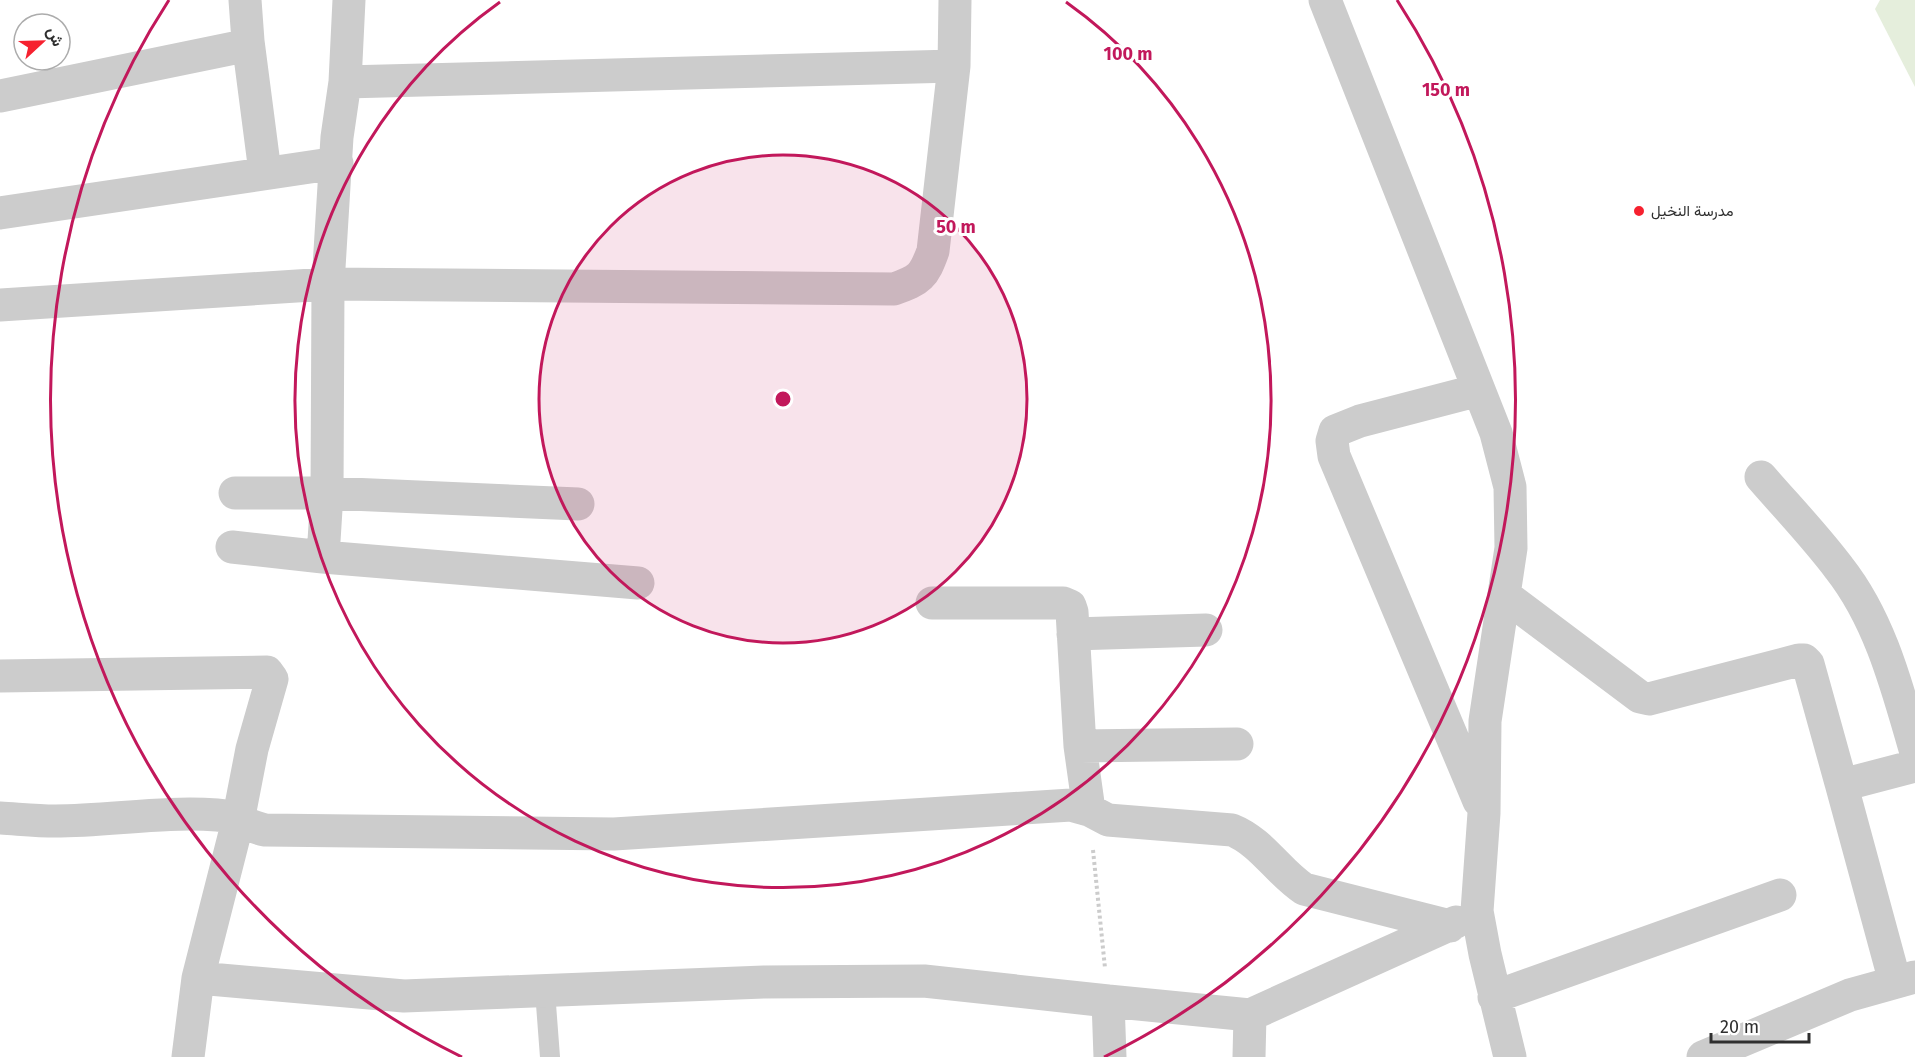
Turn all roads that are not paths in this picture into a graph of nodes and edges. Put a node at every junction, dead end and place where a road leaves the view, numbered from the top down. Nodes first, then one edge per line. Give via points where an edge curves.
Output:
1 (244, 0) edge
2 (350, 0) edge
3 (956, 0) edge
4 (1325, 0) edge
5 (248, 41) junction
6 (954, 66) junction
7 (345, 82) junction
8 (0, 96) edge
9 (337, 162) junction
10 (265, 172) junction
11 (0, 213) edge
12 (328, 284) junction
13 (0, 305) edge
14 (1479, 390) junction
15 (1761, 477) dead end
16 (235, 493) dead end
17 (327, 493) junction
18 (578, 504) dead end
19 (232, 547) dead end
20 (322, 557) junction
21 (638, 584) dead end
22 (1504, 595) junction
23 (932, 603) dead end
24 (1206, 630) dead end
25 (1073, 634) junction
26 (0, 676) edge
27 (1237, 744) dead end
28 (1080, 746) junction
29 (1915, 749) edge
30 (1915, 766) edge
31 (1841, 783) junction
32 (1089, 810) junction
33 (1484, 813) junction
34 (0, 818) edge
35 (238, 821) junction
36 (1780, 895) dead end
37 (1463, 919) junction
38 (198, 978) junction
39 (1905, 980) edge
40 (545, 991) junction
41 (1494, 997) junction
42 (1108, 1001) junction
43 (1250, 1015) junction
44 (1752, 1047) edge
45 (188, 1057) edge
46 (550, 1057) edge
47 (1110, 1057) edge
48 (1249, 1057) edge
49 (1510, 1057) edge
50 (1702, 1057) edge

1 - 5 street
2 - 7 street
3 - 6 street
4 - 14 street
5 - 8 street via 244,46
5 - 10 street
6 - 7 street
6 - 12 street via 933,251 927,270 912,283 894,289
7 - 9 street
9 - 10 street
9 - 12 street
10 - 11 street
12 - 13 street
12 - 17 street
14 - 22 street via 1496,433 1510,487 1511,548
14 - 33 street via 1360,421 1335,431 1332,441 1334,456
15 - 29 street via 1840,569 1867,612 1893,673
16 - 17 street
17 - 18 street
17 - 20 street
19 - 20 street
20 - 21 street
22 - 31 street via 1640,697 1649,699 1804,660
22 - 33 street via 1485,721
23 - 25 street via 1063,603 1072,612
24 - 25 street
25 - 28 street
26 - 35 street via 267,672 272,679
27 - 28 street
28 - 32 street
30 - 31 street
31 - 39 street
32 - 35 street via 1071,805 614,834 265,830
32 - 37 street via 1107,819 1126,822 1233,830 1246,836 1304,889
33 - 37 street
34 - 35 street via 56,821 218,815
35 - 38 street
36 - 41 street
37 - 41 street
37 - 43 street
38 - 40 street via 404,996
38 - 45 street
39 - 44 street via 1850,995
40 - 42 street via 764,982 924,981
40 - 46 lane
41 - 49 street
42 - 43 street
42 - 47 street
43 - 48 street
44 - 50 street

